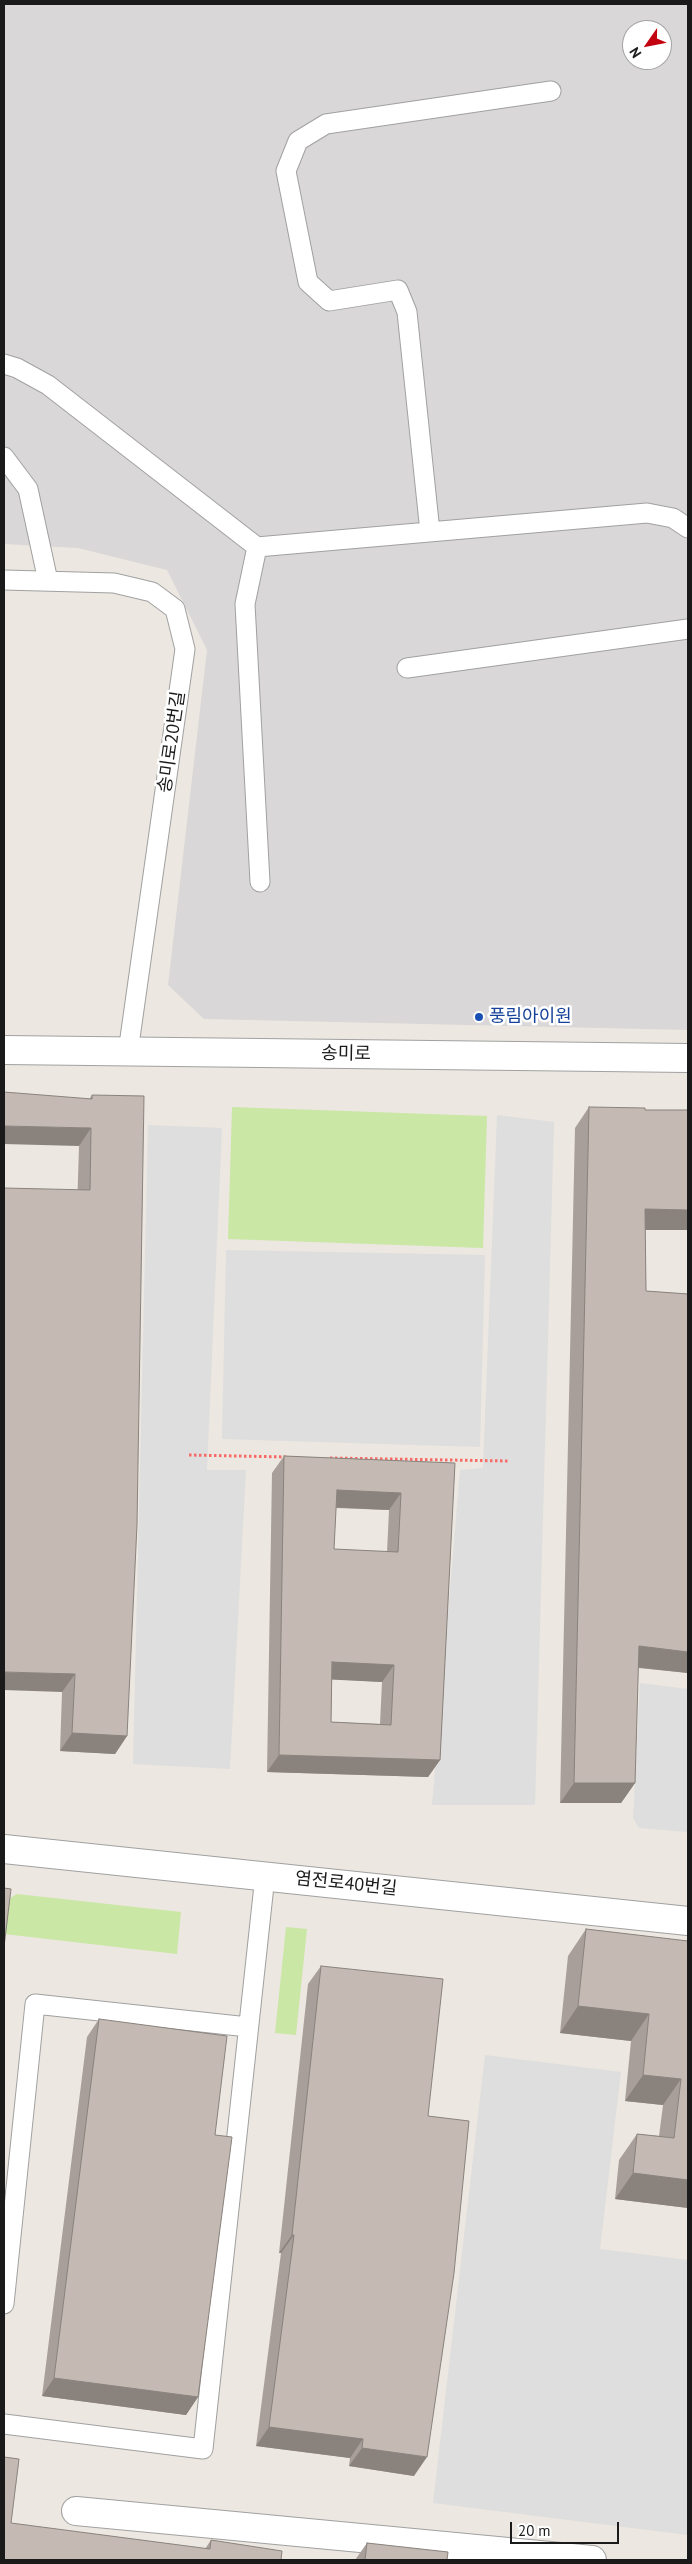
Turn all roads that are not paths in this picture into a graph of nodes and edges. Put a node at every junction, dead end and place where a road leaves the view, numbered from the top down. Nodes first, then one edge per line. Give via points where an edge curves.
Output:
1 (551, 91) dead end
2 (4, 364) edge
3 (4, 456) edge
4 (688, 528) edge
5 (430, 532) junction
6 (257, 547) junction
7 (4, 580) edge
8 (48, 581) junction
9 (688, 629) edge
10 (407, 668) dead end
11 (260, 882) dead end
12 (4, 1050) edge
13 (128, 1052) junction
14 (688, 1058) edge
15 (4, 1849) edge
16 (265, 1876) junction
17 (688, 1921) edge
18 (248, 2026) junction
19 (4, 2304) edge
20 (4, 2424) edge
21 (76, 2511) dead end
22 (592, 2560) edge

1 - 5 lane via 326,124 298,142 286,171 308,282 329,301 398,290 407,312
2 - 6 lane via 48,385
3 - 8 lane via 28,489
4 - 5 lane via 673,518 647,513
5 - 6 lane
6 - 11 lane via 245,604
7 - 8 lane, 송미로20번길
8 - 13 lane, 송미로20번길 via 114,582 152,592 176,609 185,649
9 - 10 lane
12 - 13 street, 송미로
13 - 14 street, 송미로
15 - 16 street, 염전로40번길
16 - 17 street, 염전로40번길
16 - 18 lane
18 - 19 lane via 36,2004
18 - 20 lane via 203,2449
21 - 22 street

